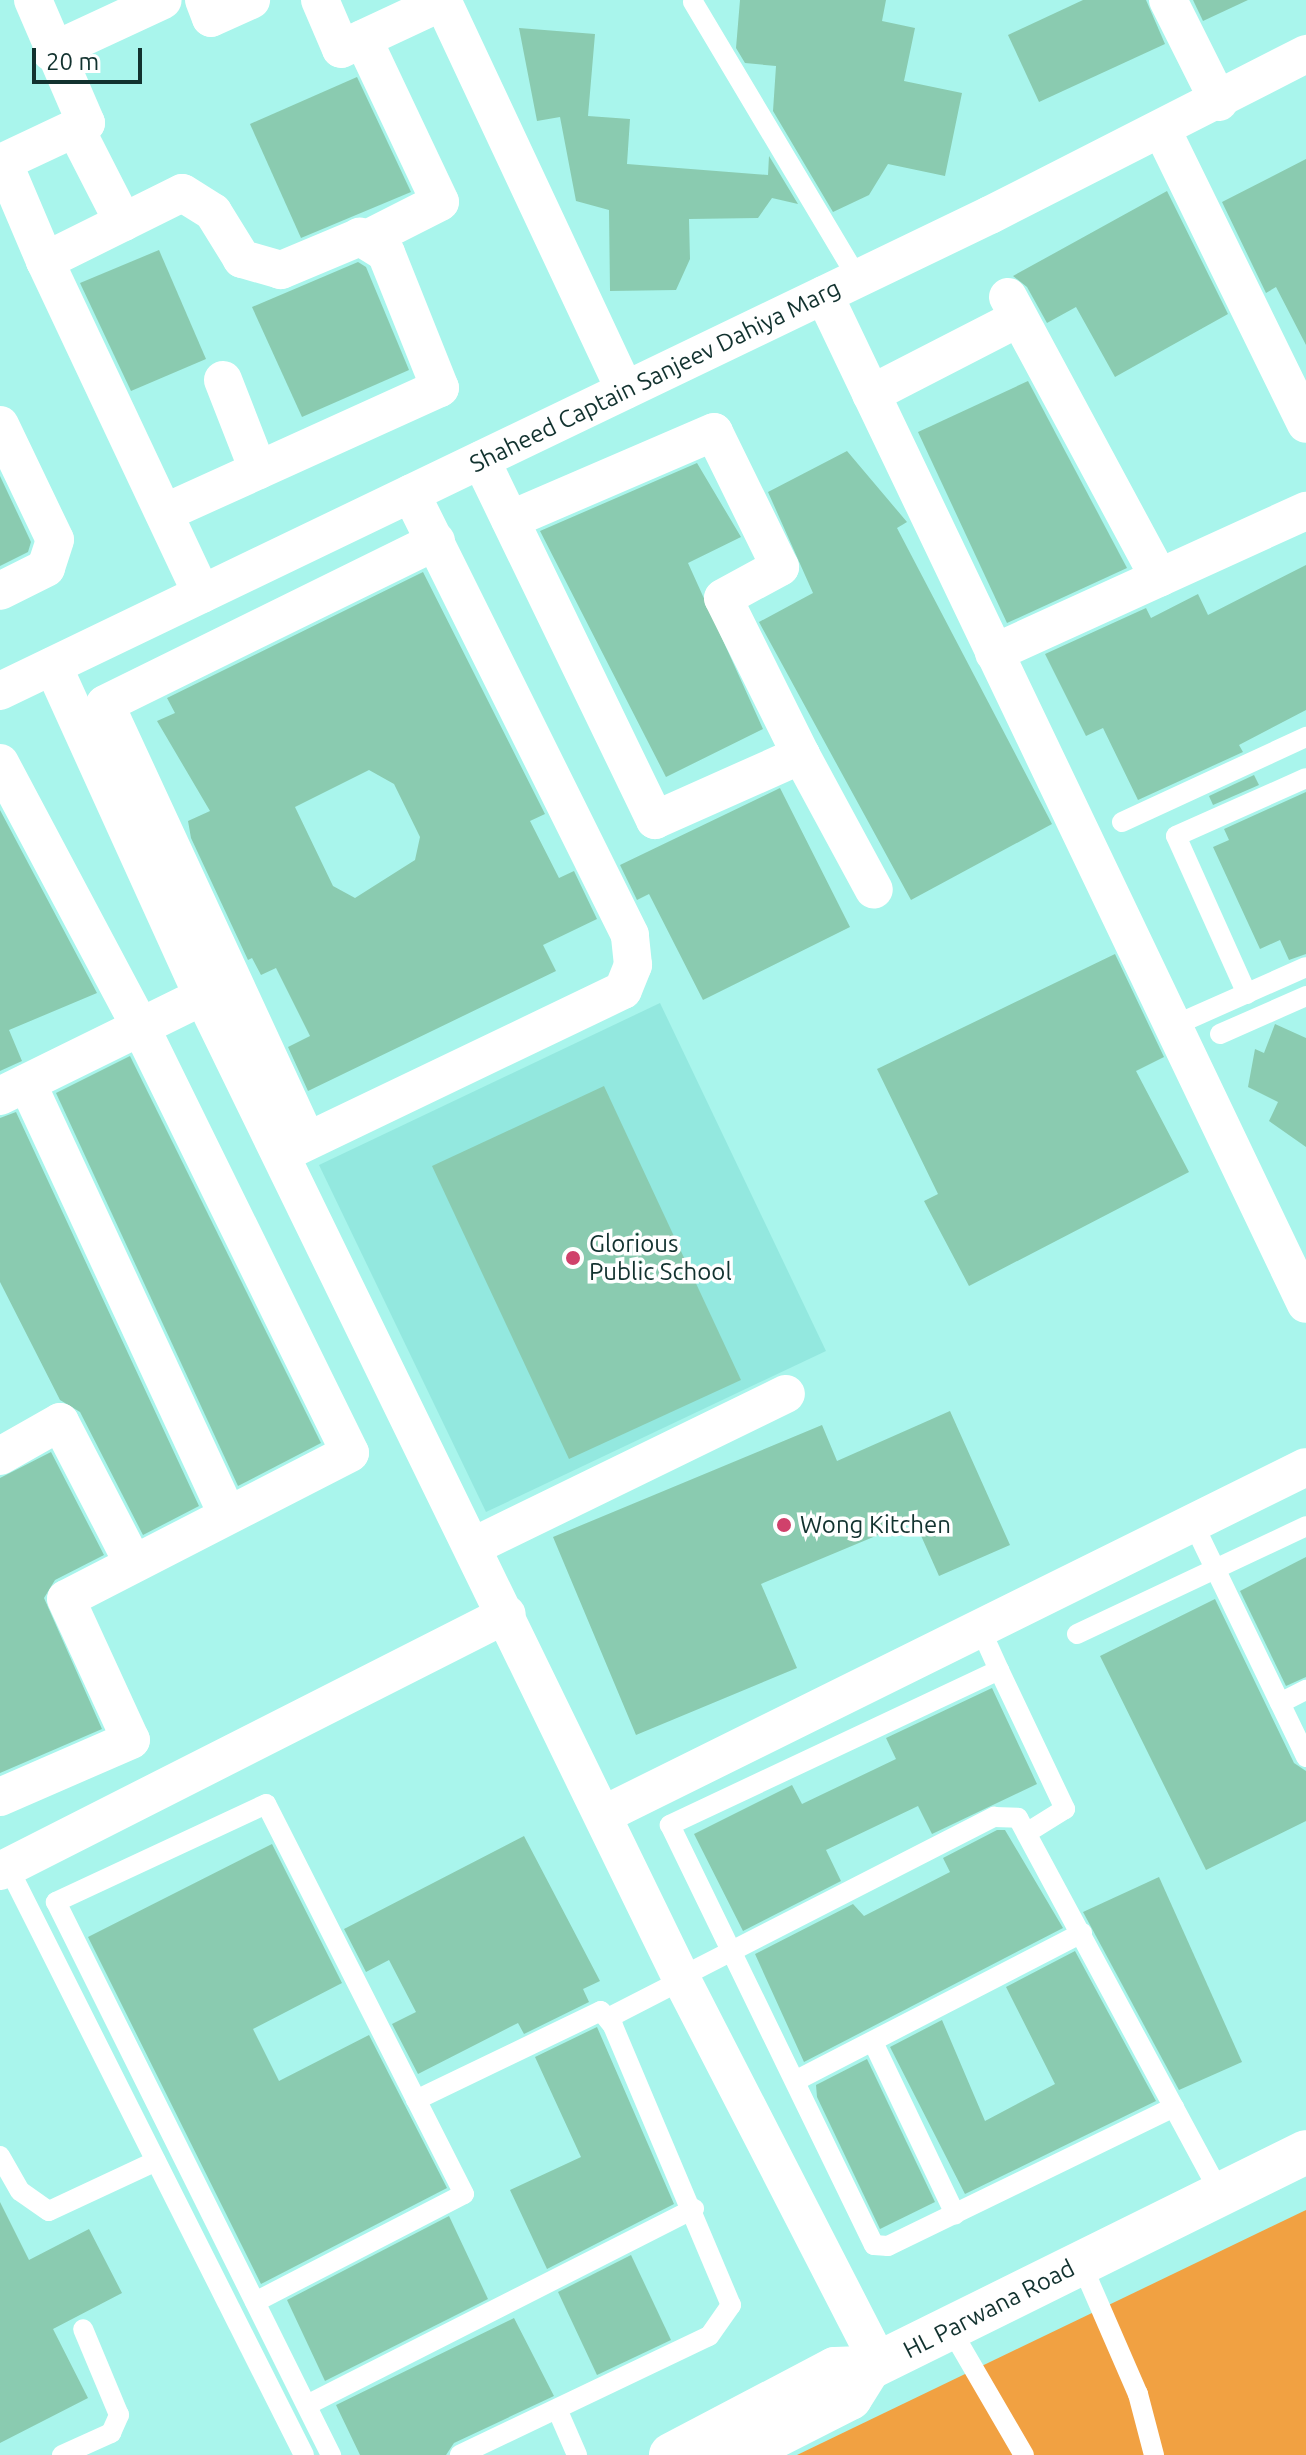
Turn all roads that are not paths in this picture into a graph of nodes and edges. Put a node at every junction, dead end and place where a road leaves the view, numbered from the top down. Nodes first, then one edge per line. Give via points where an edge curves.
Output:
1 (33, 0) edge
2 (163, 0) edge
3 (204, 0) edge
4 (251, 0) edge
5 (320, 0) edge
6 (1168, 0) edge
7 (442, 1) edge
8 (693, 2) edge
9 (363, 39) junction
10 (51, 52) junction
11 (1306, 54) edge
12 (1219, 102) junction
13 (75, 128) junction
14 (1162, 130) junction
15 (123, 222) junction
16 (365, 240) junction
17 (45, 261) junction
18 (858, 279) junction
19 (824, 295) junction
20 (223, 380) dead end
21 (625, 390) junction
22 (871, 394) junction
23 (1306, 424) edge
24 (0, 425) edge
25 (481, 460) junction
26 (258, 470) junction
27 (411, 493) junction
28 (1306, 511) edge
29 (164, 513) junction
30 (510, 520) junction
31 (436, 541) junction
32 (1159, 578) junction
33 (0, 591) edge
34 (202, 594) junction
35 (994, 653) junction
36 (53, 666) junction
37 (0, 691) edge
38 (1306, 737) edge
39 (801, 755) junction
40 (0, 763) edge
41 (1306, 778) edge
42 (1122, 822) dead end
43 (874, 890) dead end
44 (1306, 967) edge
45 (1247, 994) junction
46 (203, 996) junction
47 (1306, 996) edge
48 (1173, 1026) junction
49 (142, 1030) junction
50 (1220, 1034) dead end
51 (13, 1089) edge
52 (294, 1147) junction
53 (1306, 1304) edge
54 (786, 1394) dead end
55 (0, 1456) edge
56 (1306, 1467) edge
57 (226, 1512) junction
58 (1193, 1523) junction
59 (1306, 1526) edge
60 (474, 1546) junction
61 (132, 1561) junction
62 (1215, 1569) junction
63 (507, 1614) junction
64 (980, 1628) junction
65 (1077, 1634) dead end
66 (999, 1670) junction
67 (1306, 1690) edge
68 (1280, 1703) junction
69 (1306, 1757) edge
70 (0, 1797) edge
71 (603, 1815) junction
72 (1028, 1832) junction
73 (4, 1869) edge
74 (1082, 1933) junction
75 (735, 1949) junction
76 (682, 1978) junction
77 (608, 2018) junction
78 (873, 2042) junction
79 (795, 2081) junction
80 (416, 2100) junction
81 (1174, 2107) junction
82 (1306, 2152) edge
83 (156, 2161) junction
84 (3, 2170) edge
85 (1220, 2193) junction
86 (694, 2209) junction
87 (955, 2214) junction
88 (1081, 2263) junction
89 (255, 2302) junction
90 (950, 2328) junction
91 (83, 2329) dead end
92 (874, 2366) junction
93 (307, 2405) junction
94 (557, 2409) junction
95 (62, 2455) edge
96 (304, 2455) edge
97 (331, 2455) edge
98 (460, 2455) edge
99 (577, 2455) edge
100 (671, 2455) edge
101 (738, 2455) edge
102 (1024, 2455) edge
103 (1154, 2455) edge

1 - 10 street
2 - 10 street
3 - 4 street via 211,18
5 - 9 street via 341,49
6 - 12 street
7 - 9 street
7 - 21 street
8 - 18 lane
9 - 16 street via 440,202
10 - 13 street via 86,123
11 - 12 street, Shaheed Captain Sanjeev Dahiya Marg
12 - 14 street, Shaheed Captain Sanjeev Dahiya Marg
13 - 15 street
13 - 17 street via 3,162
14 - 18 street, Shaheed Captain Sanjeev Dahiya Marg
14 - 23 street
15 - 16 street via 182,193 213,212 242,259 281,270
15 - 17 street
16 - 26 street via 386,253 440,388
17 - 29 street
18 - 19 street, Shaheed Captain Sanjeev Dahiya Marg
19 - 21 street, Shaheed Captain Sanjeev Dahiya Marg
19 - 22 street
20 - 26 street
21 - 25 street, Shaheed Captain Sanjeev Dahiya Marg
22 - 32 street via 1014,308
22 - 35 street
24 - 33 street via 55,540 46,568
25 - 27 street, Shaheed Captain Sanjeev Dahiya Marg
25 - 30 street
26 - 29 street
27 - 31 street
27 - 34 street, Shaheed Captain Sanjeev Dahiya Marg
28 - 32 street
29 - 34 street
30 - 39 street via 655,820
30 - 39 street via 714,432 780,567 723,598
31 - 52 street via 105,704
31 - 52 street via 630,935 633,965 623,990
32 - 35 street
34 - 36 street, Shaheed Captain Sanjeev Dahiya Marg
35 - 48 street
36 - 37 street, Shaheed Captain Sanjeev Dahiya Marg
36 - 46 street
38 - 42 lane
39 - 43 street
40 - 49 street
41 - 45 lane via 1176,836
44 - 45 lane
45 - 48 lane
46 - 49 street
46 - 52 street
47 - 50 lane
48 - 53 street
49 - 51 street
49 - 57 street via 350,1453
51 - 57 street
52 - 60 street
54 - 60 street
55 - 61 street via 60,1422
56 - 58 street
57 - 61 street
58 - 62 lane
58 - 64 street
59 - 62 lane
60 - 63 street
61 - 70 street via 66,1599 131,1740
62 - 65 lane
62 - 68 lane
63 - 71 street
63 - 73 street
64 - 66 lane
64 - 71 street
66 - 72 lane via 1065,1809
66 - 75 lane via 670,1825
67 - 68 lane
68 - 69 lane
71 - 76 street
72 - 74 lane
72 - 75 lane via 1018,1818 994,1817
73 - 83 lane
74 - 78 lane
74 - 81 lane
75 - 76 lane
75 - 79 lane
76 - 77 lane
76 - 92 street
77 - 80 lane via 601,2011 591,2014
77 - 86 lane
78 - 79 lane
78 - 87 lane
79 - 87 lane via 874,2245 888,2246
80 - 89 lane via 464,2194
80 - 89 lane via 266,1804 56,1902
81 - 85 lane
81 - 87 lane
82 - 85 street, HL Parwana Road
83 - 84 lane via 49,2211 34,2206
83 - 96 lane
85 - 88 street, HL Parwana Road
86 - 93 lane
86 - 94 lane via 728,2286 731,2305 723,2322 709,2336
88 - 90 street, HL Parwana Road
88 - 103 lane via 1138,2394
89 - 93 lane
90 - 92 street, HL Parwana Road
90 - 102 lane
91 - 95 lane via 119,2415 111,2433
92 - 100 street, HL Parwana Road via 835,2369
92 - 101 street via 850,2398
93 - 97 lane
94 - 98 lane
94 - 99 lane

